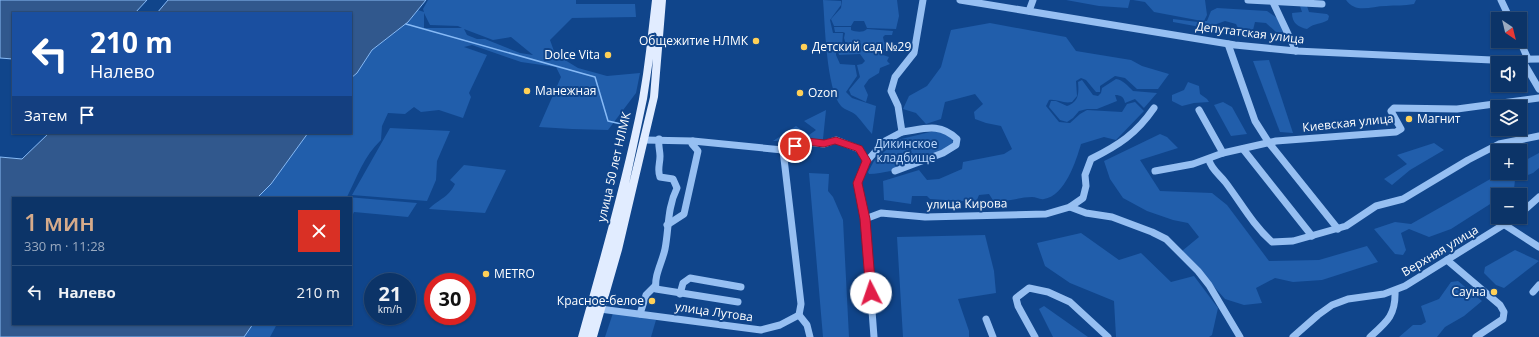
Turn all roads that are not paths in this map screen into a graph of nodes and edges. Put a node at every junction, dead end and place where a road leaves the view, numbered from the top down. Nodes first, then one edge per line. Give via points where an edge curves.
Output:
1 (656, 0) edge
2 (662, 0) edge
3 (922, 0) edge
4 (960, 0) edge
5 (1033, 0) edge
6 (1248, 0) edge
7 (1501, 0) edge
8 (1272, 1) edge
9 (1322, 4) dead end
10 (1029, 11) junction
11 (1507, 12) edge
12 (1228, 44) junction
13 (1296, 51) junction
14 (1539, 59) edge
15 (1491, 60) edge
16 (1527, 60) edge
17 (1527, 64) edge
18 (1539, 89) edge
19 (1539, 98) edge
20 (1154, 108) dead end
21 (1199, 110) dead end
22 (902, 132) junction
23 (1539, 136) edge
24 (659, 139) junction
25 (644, 140) junction
26 (693, 141) junction
27 (1269, 143) junction
28 (1243, 149) junction
29 (783, 150) junction
30 (1223, 153) junction
31 (1209, 160) junction
32 (867, 161) junction
33 (894, 171) dead end
34 (1155, 171) dead end
35 (1539, 197) edge
36 (1070, 207) junction
37 (1527, 208) edge
38 (865, 219) junction
39 (668, 225) junction
40 (1506, 225) joint
41 (1338, 229) junction
42 (1312, 236) junction
43 (610, 238) junction
44 (1539, 247) edge
45 (617, 250) junction
46 (1447, 260) junction
47 (1539, 285) edge
48 (655, 286) junction
49 (740, 287) dead end
50 (1395, 291) junction
51 (1533, 292) dead end
52 (680, 294) junction
53 (738, 302) dead end
54 (600, 310) junction
55 (640, 314) junction
56 (799, 315) junction
57 (986, 319) dead end
58 (583, 337) edge
59 (592, 337) edge
60 (810, 337) edge
61 (874, 337) edge
62 (993, 337) edge
63 (1035, 337) edge
64 (1108, 337) edge
65 (1240, 337) edge
66 (1294, 337) edge
67 (1370, 337) edge
68 (1476, 337) edge

1 - 43 main road, улица 50 лет НЛМК via 643,98
2 - 25 main road, улица 50 лет НЛМК via 654,97
3 - 22 street via 914,53 895,77 891,91 898,106
4 - 10 street, Депутатская улица
5 - 10 street
6 - 8 street
7 - 11 street
8 - 9 street
8 - 13 street
10 - 12 street, Депутатская улица
12 - 13 street, Депутатская улица
12 - 27 street via 1255,121
13 - 15 street, Депутатская улица
14 - 16 street, Депутатская улица
17 - 18 street
19 - 27 street, Киевская улица via 1457,108 1394,108 1391,111 1401,129 1396,132
20 - 36 street, улица Кирова via 1132,137 1091,160 1085,175 1083,198
21 - 30 street
22 - 32 street via 885,141
22 - 33 street via 939,126 957,139 956,144 943,153
23 - 41 street via 1499,144 1403,199 1376,206
24 - 25 street
24 - 26 street
24 - 39 street via 658,173 660,177 673,179 677,188
25 - 45 main road, улица 50 лет НЛМК
26 - 29 street
26 - 39 street via 692,144 698,151 684,214
27 - 28 street, Киевская улица
27 - 41 street
28 - 30 street, Киевская улица
28 - 42 street
29 - 32 street via 807,142 824,144 836,140 859,149
29 - 56 street via 801,304
30 - 31 street, Киевская улица
31 - 34 street, Киевская улица
31 - 42 street via 1210,165 1253,223 1272,242 1293,241
32 - 38 street via 858,183
35 - 37 street
36 - 38 street, улица Кирова via 1046,214 925,217 881,213
36 - 65 street via 1086,213 1112,217 1166,239 1209,285
38 - 61 street
39 - 48 street via 665,249
40 - 44 street
40 - 46 street, Верхняя улица
41 - 42 street
43 - 45 main road
43 - 58 main road, улица 50 лет НЛМК
45 - 54 main road, улица 50 лет НЛМК
46 - 50 street, Верхняя улица
46 - 68 street via 1504,311 1503,319
47 - 51 street
48 - 52 street via 656,289
48 - 55 street via 647,292
49 - 52 street via 690,278 683,283
50 - 66 street, Верхняя улица via 1336,303 1325,309
50 - 67 street, Верхняя улица via 1394,312
52 - 53 street
54 - 55 street, улица Лутова
54 - 59 main road
55 - 56 street, улица Лутова via 761,330 780,325
56 - 60 street via 805,320
57 - 62 street
63 - 64 street via 1016,298 1029,288 1048,292 1070,302

